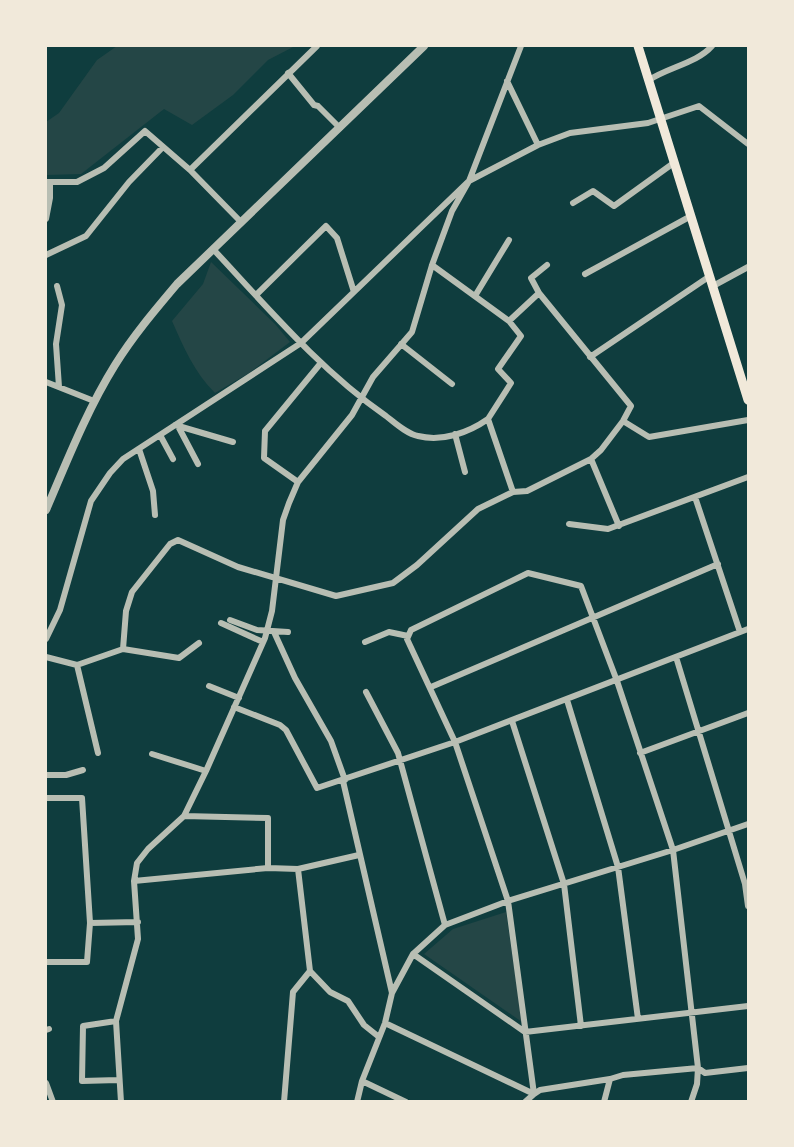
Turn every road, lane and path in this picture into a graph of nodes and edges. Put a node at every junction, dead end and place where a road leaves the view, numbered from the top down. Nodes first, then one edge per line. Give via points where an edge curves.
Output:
1 (317, 46) edge
2 (425, 46) edge
3 (521, 46) edge
4 (638, 46) edge
5 (712, 46) edge
6 (288, 74) junction
7 (649, 80) junction
8 (507, 81) junction
9 (662, 118) junction
10 (340, 128) junction
11 (538, 145) junction
12 (748, 145) edge
13 (163, 147) junction
14 (675, 162) junction
15 (190, 170) junction
16 (469, 181) junction
17 (48, 182) edge
18 (573, 203) dead end
19 (691, 216) junction
20 (46, 219) edge
21 (241, 222) junction
22 (509, 240) dead end
23 (213, 249) junction
24 (46, 255) edge
25 (432, 265) junction
26 (547, 265) dead end
27 (748, 267) edge
28 (585, 274) dead end
29 (711, 281) junction
30 (57, 286) dead end
31 (354, 292) junction
32 (539, 293) junction
33 (256, 295) junction
34 (475, 296) junction
35 (509, 321) junction
36 (301, 343) junction
37 (401, 344) junction
38 (590, 356) junction
39 (320, 364) junction
40 (46, 382) edge
41 (452, 384) dead end
42 (58, 387) junction
43 (361, 399) junction
44 (748, 400) edge
45 (94, 401) junction
46 (488, 419) junction
47 (748, 420) edge
48 (623, 421) junction
49 (176, 426) junction
50 (160, 435) junction
51 (454, 435) junction
52 (233, 442) dead end
53 (139, 449) junction
54 (173, 459) dead end
55 (591, 459) junction
56 (198, 464) dead end
57 (465, 472) dead end
58 (748, 477) edge
59 (298, 482) junction
60 (513, 492) junction
61 (695, 497) junction
62 (46, 510) edge
63 (155, 515) dead end
64 (569, 524) dead end
65 (619, 526) junction
66 (718, 564) junction
67 (277, 579) junction
68 (592, 618) junction
69 (230, 620) dead end
70 (221, 623) dead end
71 (748, 629) edge
72 (270, 632) junction
73 (288, 632) dead end
74 (740, 632) junction
75 (408, 636) junction
76 (46, 639) edge
77 (263, 642) junction
78 (365, 642) dead end
79 (199, 643) dead end
80 (123, 649) junction
81 (46, 657) edge
82 (676, 657) junction
83 (76, 665) junction
84 (617, 681) junction
85 (209, 686) dead end
86 (430, 687) junction
87 (366, 692) dead end
88 (239, 698) junction
89 (567, 700) junction
90 (234, 707) junction
91 (748, 713) edge
92 (512, 720) junction
93 (698, 732) junction
94 (455, 743) junction
95 (640, 752) junction
96 (98, 753) dead end
97 (152, 754) dead end
98 (399, 763) junction
99 (83, 770) dead end
100 (206, 771) junction
101 (46, 775) edge
102 (344, 781) junction
103 (46, 798) edge
104 (184, 816) junction
105 (748, 824) edge
106 (730, 830) junction
107 (673, 850) junction
108 (359, 855) junction
109 (618, 867) junction
110 (268, 868) junction
111 (298, 869) junction
112 (134, 881) junction
113 (564, 884) junction
114 (508, 901) junction
115 (748, 906) edge
116 (138, 922) junction
117 (90, 923) junction
118 (445, 925) junction
119 (413, 954) junction
120 (46, 962) edge
121 (310, 971) junction
122 (392, 993) junction
123 (748, 1006) edge
124 (693, 1013) junction
125 (638, 1019) junction
126 (116, 1021) junction
127 (384, 1023) junction
128 (582, 1026) junction
129 (525, 1032) junction
130 (379, 1037) junction
131 (698, 1068) junction
132 (748, 1069) edge
133 (610, 1079) junction
134 (118, 1080) junction
135 (362, 1082) junction
136 (46, 1083) edge
137 (534, 1094) junction
138 (53, 1101) edge
139 (121, 1101) edge
140 (284, 1101) edge
141 (357, 1101) edge
142 (406, 1101) edge
143 (525, 1101) edge
144 (604, 1101) edge
145 (691, 1101) edge

1 - 6 street
2 - 10 street
3 - 8 street
4 - 7 main road
5 - 7 street via 704,55
6 - 10 street
6 - 15 street
7 - 9 main road
8 - 11 street
8 - 16 street
9 - 11 street via 570,132
9 - 12 street via 699,106
9 - 14 main road
10 - 21 street
11 - 16 street
13 - 15 street
13 - 17 street via 145,131 104,168 77,181
13 - 24 street via 128,182 86,236
14 - 18 street via 614,205 593,191
14 - 19 main road
15 - 21 street
16 - 25 street
16 - 31 street
17 - 20 street
19 - 28 street
19 - 29 main road
21 - 23 street
22 - 34 street
23 - 33 street
23 - 45 street via 143,324
25 - 34 street
25 - 37 street via 411,332
26 - 32 street via 531,278
27 - 29 street
29 - 38 street
29 - 44 main road
30 - 42 street via 62,305 56,344
31 - 33 street via 337,238 326,226
31 - 36 street
32 - 35 street
32 - 38 street
33 - 36 street
34 - 35 street
35 - 46 street via 521,336 498,369 511,383
36 - 39 street
36 - 49 street
37 - 41 street
37 - 43 street
38 - 48 street via 631,406
39 - 43 street
39 - 59 street via 265,431 264,458
40 - 42 street
42 - 45 street
43 - 51 street via 414,436
43 - 59 street
45 - 62 street
46 - 51 street
46 - 60 street
47 - 48 street via 649,437
48 - 55 street
49 - 50 street
49 - 52 street
49 - 56 street
50 - 53 street
50 - 54 street
51 - 57 street
53 - 63 street via 153,491
53 - 76 street via 110,472 91,501 60,610
55 - 60 street via 527,491
55 - 65 street
58 - 61 street
59 - 67 street via 283,520
60 - 67 street via 478,509 393,583 336,596
61 - 65 street
61 - 66 street
64 - 65 street
66 - 68 street
66 - 74 street
67 - 72 street
67 - 80 street via 178,540 132,592
68 - 75 street via 581,586 528,573 411,630
68 - 84 street
68 - 86 street
69 - 72 street
70 - 77 street
71 - 74 street
72 - 73 street
72 - 77 street
72 - 102 street via 331,741
74 - 82 street
75 - 78 street via 389,632
75 - 86 street
77 - 88 street
79 - 80 street via 179,658
80 - 83 street
81 - 83 street
82 - 84 street
82 - 93 street
83 - 96 street
84 - 89 street
84 - 95 street
85 - 88 street
86 - 94 street
87 - 98 street
88 - 90 street
89 - 92 street
89 - 109 street
90 - 100 street
90 - 102 street via 286,730 317,788
91 - 93 street
92 - 94 street
92 - 113 street
93 - 95 street
93 - 106 street
94 - 98 street
94 - 114 street
95 - 107 street
97 - 100 street
98 - 102 street
98 - 118 street
99 - 101 street
100 - 104 street
102 - 108 street
103 - 117 street via 82,797
104 - 110 street via 268,818
104 - 112 street via 137,863
105 - 106 street
106 - 107 street
106 - 115 street
107 - 109 street
107 - 124 street
108 - 111 street
108 - 122 street
109 - 113 street
109 - 125 street
110 - 111 street
110 - 112 street
111 - 121 street
112 - 116 street
113 - 114 street
113 - 128 street
114 - 118 street
114 - 129 street
116 - 117 street
116 - 126 street via 138,939
117 - 120 street via 87,962
118 - 119 street
119 - 122 street
119 - 129 street
121 - 130 street via 330,992 348,1002
121 - 140 street via 293,992
122 - 127 street
123 - 124 street
124 - 125 street
124 - 131 street
125 - 128 street
126 - 134 street
126 - 134 street via 83,1026 82,1081
127 - 130 street
127 - 137 street
128 - 129 street
129 - 137 street
130 - 135 street
131 - 132 street via 705,1073
131 - 133 street
131 - 145 street
133 - 137 street
133 - 144 street
134 - 139 street
135 - 141 street
135 - 142 street
136 - 138 street
137 - 143 street

